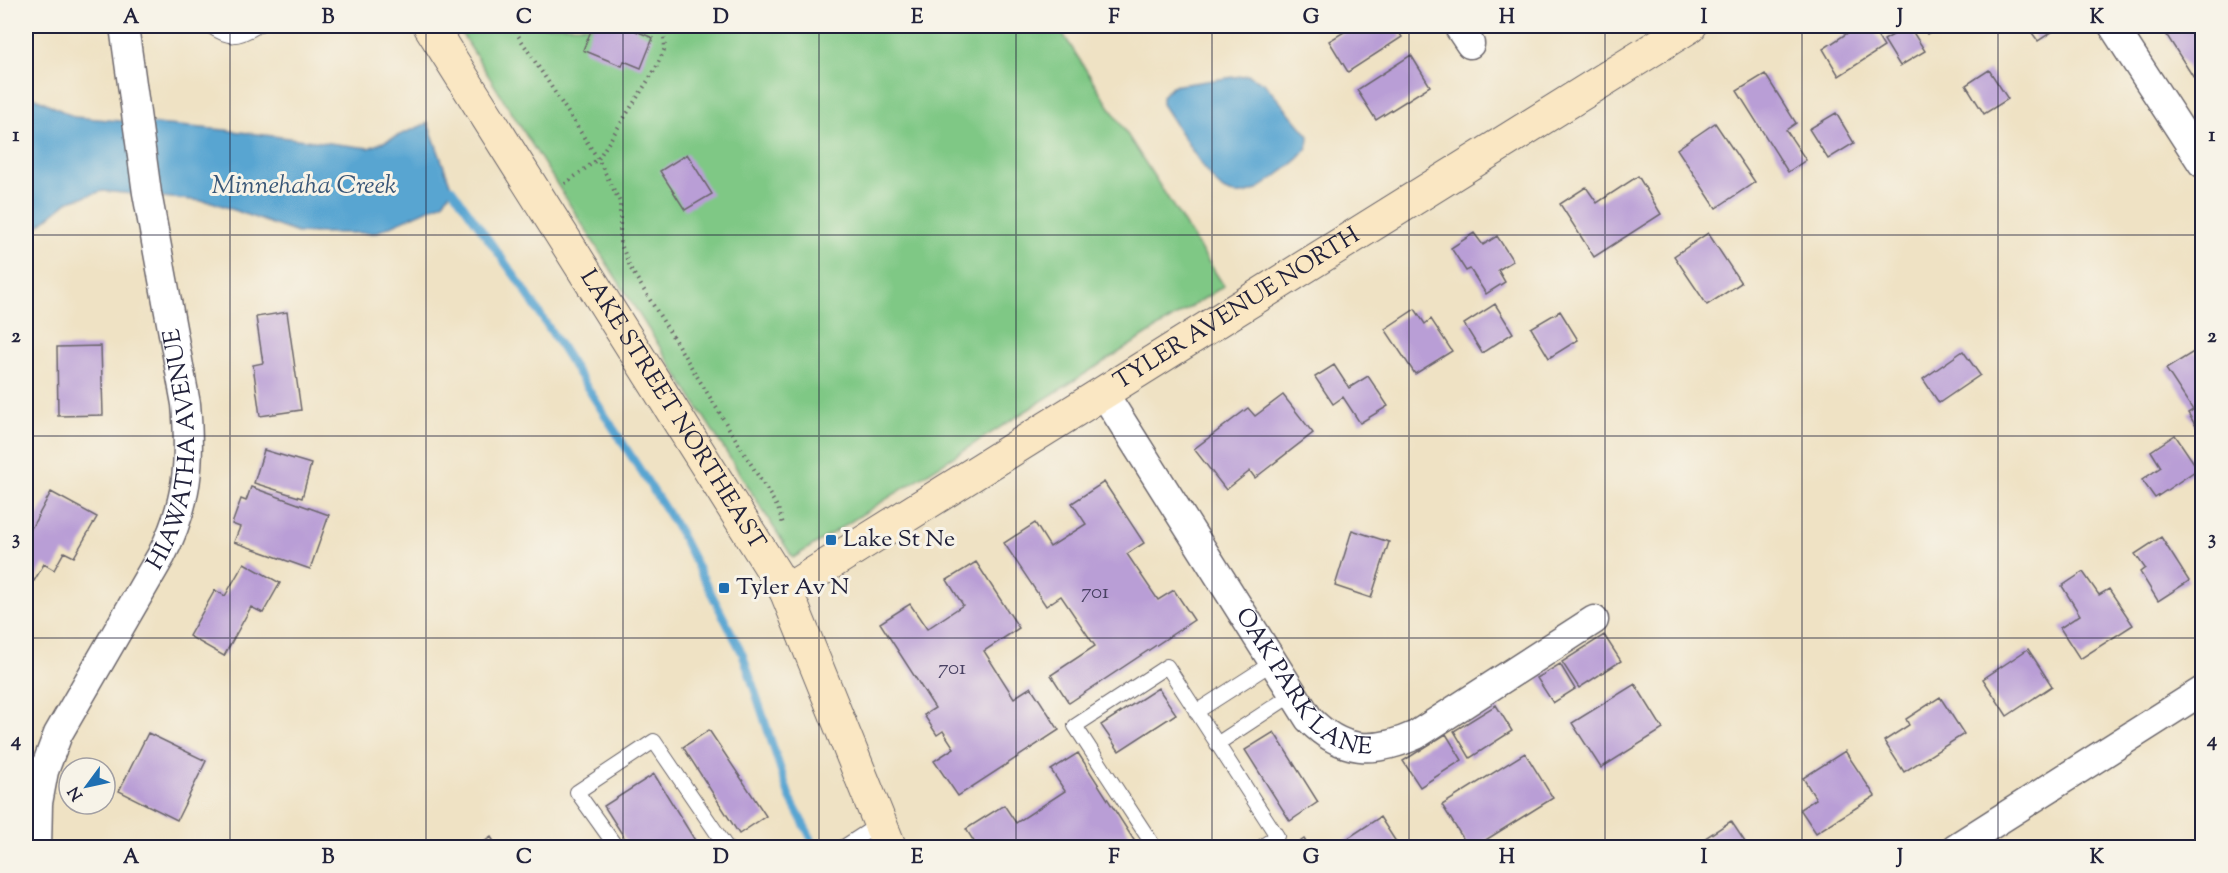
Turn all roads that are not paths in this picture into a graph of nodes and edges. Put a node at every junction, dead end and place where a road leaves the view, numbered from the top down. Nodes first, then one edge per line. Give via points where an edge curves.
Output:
1 (124, 26) edge
2 (210, 26) edge
3 (256, 26) edge
4 (430, 26) edge
5 (1690, 26) edge
6 (2113, 26) edge
7 (2202, 163) edge
8 (1103, 392) junction
9 (786, 591) junction
10 (1594, 620) dead end
11 (1272, 663) junction
12 (2202, 691) edge
13 (1293, 694) junction
14 (1196, 712) junction
15 (1217, 744) junction
16 (885, 836) edge
17 (37, 848) edge
18 (617, 848) edge
19 (727, 848) edge
20 (842, 848) edge
21 (1155, 848) edge
22 (1260, 848) edge
23 (1955, 848) edge

1 - 17 street, HIAWATHA AVENUE via 147,193 186,404 188,482 176,527 58,734 44,771 38,803
2 - 3 lane via 225,36 240,36
4 - 9 street, LAKE STREET NORTHEAST
5 - 8 street, TYLER AVENUE NORTH
6 - 7 street
8 - 9 street, TYLER AVENUE NORTH
8 - 11 street, OAK PARK LANE
9 - 16 street, LAKE STREET NORTHEAST
10 - 13 street, OAK PARK LANE via 1398,743 1372,749 1334,740 1309,719
11 - 13 street, OAK PARK LANE
11 - 14 lane
12 - 23 street
13 - 15 lane
14 - 15 lane
14 - 21 lane via 1167,666 1076,726
15 - 22 lane via 1278,836
16 - 20 lane
18 - 19 lane via 577,792 654,741

